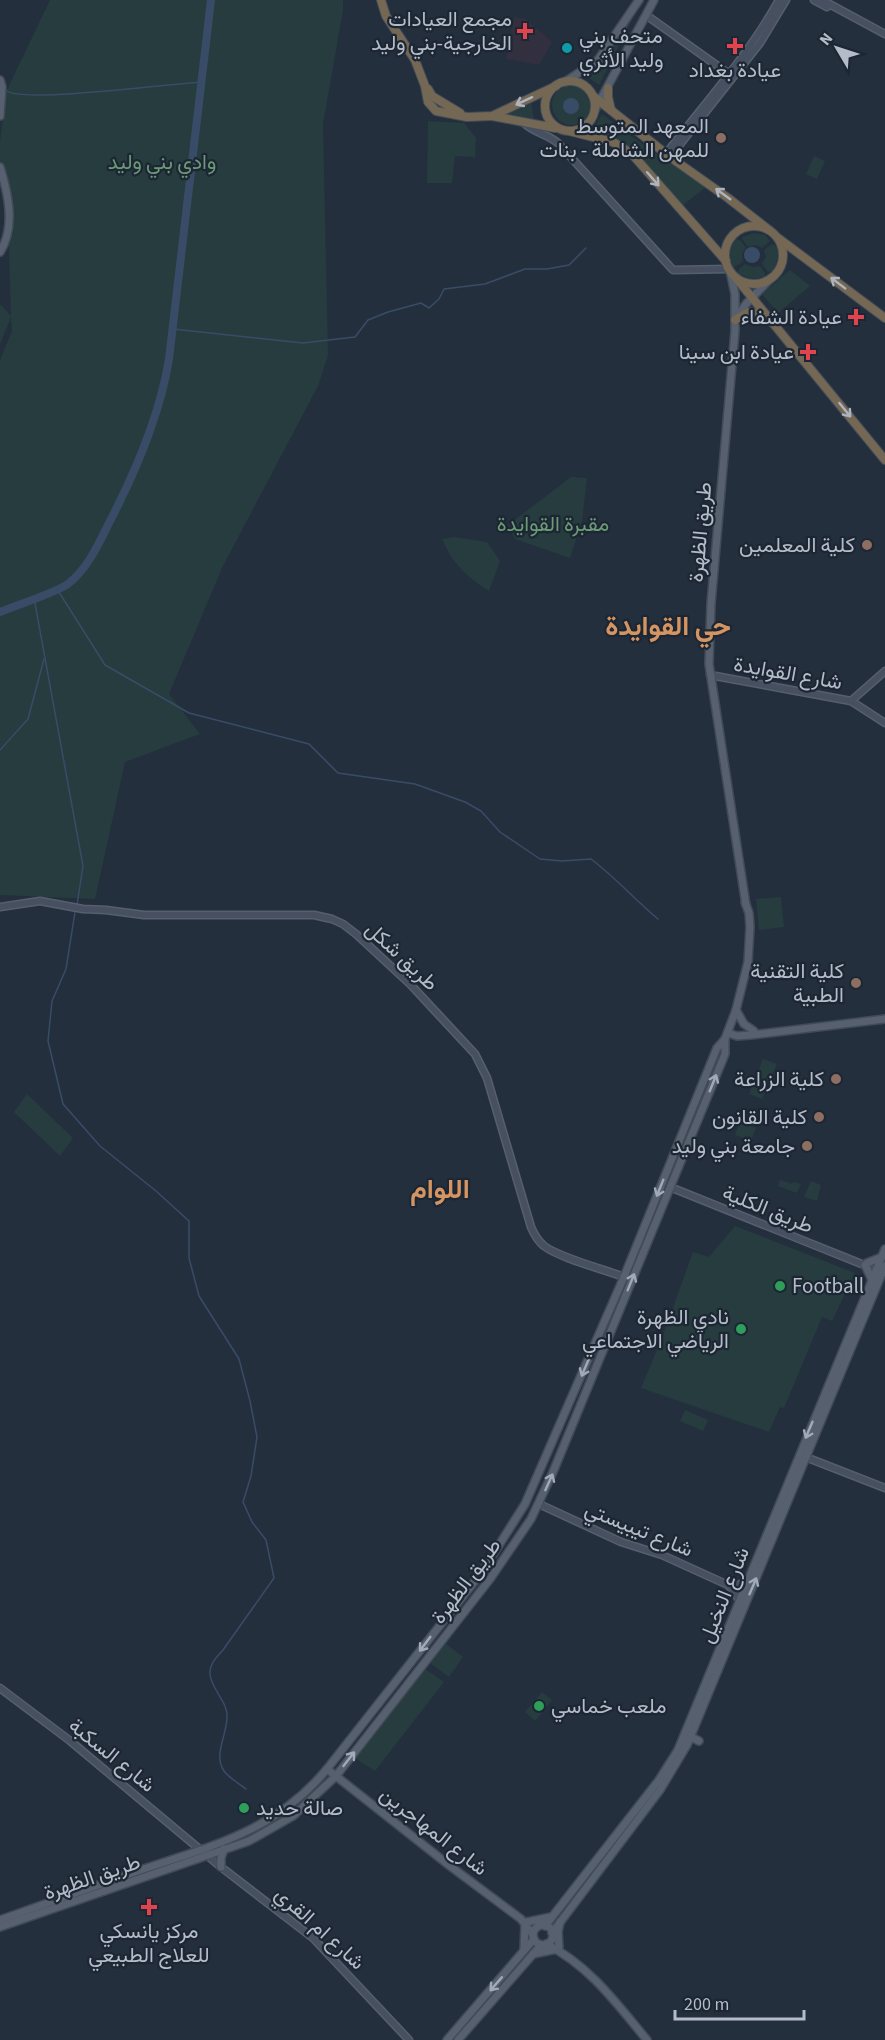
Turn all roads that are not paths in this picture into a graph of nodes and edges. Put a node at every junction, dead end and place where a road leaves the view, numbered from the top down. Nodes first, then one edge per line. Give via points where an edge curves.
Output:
1 (381, 0) edge
2 (639, 0) edge
3 (654, 0) edge
4 (779, 0) edge
5 (786, 0) edge
6 (814, 0) edge
7 (822, 0) edge
8 (646, 15) junction
9 (855, 18) junction
10 (885, 34) edge
11 (729, 74) junction
12 (0, 80) edge
13 (565, 82) junction
14 (556, 86) junction
15 (608, 88) junction
16 (593, 96) junction
17 (600, 102) junction
18 (595, 110) junction
19 (611, 111) junction
20 (0, 116) edge
21 (492, 116) junction
22 (523, 122) junction
23 (565, 130) junction
24 (668, 155) junction
25 (0, 167) edge
26 (769, 230) junction
27 (776, 237) junction
28 (0, 252) edge
29 (728, 267) junction
30 (736, 278) junction
31 (771, 278) junction
32 (752, 297) junction
33 (766, 315) junction
34 (885, 318) edge
35 (735, 320) junction
36 (882, 450) edge
37 (885, 460) edge
38 (885, 671) edge
39 (710, 675) junction
40 (851, 701) junction
41 (885, 723) edge
42 (0, 907) edge
43 (736, 1010) junction
44 (885, 1019) edge
45 (754, 1031) junction
46 (763, 1032) junction
47 (744, 1035) junction
48 (726, 1036) junction
49 (726, 1048) junction
50 (670, 1187) junction
51 (885, 1249) edge
52 (882, 1257) junction
53 (866, 1264) junction
54 (881, 1268) edge
55 (624, 1276) junction
56 (872, 1280) junction
57 (803, 1456) junction
58 (885, 1488) edge
59 (539, 1504) junction
60 (747, 1581) junction
61 (728, 1585) junction
62 (739, 1601) junction
63 (732, 1629) junction
64 (0, 1688) edge
65 (688, 1735) junction
66 (699, 1741) dead end
67 (327, 1769) junction
68 (336, 1776) junction
69 (224, 1849) junction
70 (201, 1850) junction
71 (207, 1855) junction
72 (221, 1867) junction
73 (553, 1916) junction
74 (562, 1917) junction
75 (0, 1920) edge
76 (524, 1922) junction
77 (542, 1926) junction
78 (0, 1927) edge
79 (552, 1935) junction
80 (533, 1937) junction
81 (544, 1944) junction
82 (560, 1949) junction
83 (523, 1952) junction
84 (533, 1954) junction
85 (409, 2040) edge
86 (447, 2040) edge
87 (458, 2040) edge
88 (647, 2040) edge

1 - 21 highway via 386,16 415,60 428,102 435,111 468,117
2 - 13 main road via 597,60
3 - 8 main road
4 - 11 main road via 762,31
5 - 24 main road via 760,43
6 - 9 main road
7 - 9 main road
8 - 11 main road
8 - 15 main road
9 - 10 main road
11 - 24 main road
12 - 20 main road
13 - 14 highway
13 - 16 highway via 582,84
14 -> 21 highway
14 - 23 highway via 545,107 550,121
15 - 17 main road
15 - 19 highway
16 - 17 highway
16 - 18 highway
17 - 18 main road
17 - 19 highway
18 - 23 highway via 585,126
19 - 24 highway
21 - 22 highway
22 - 23 highway
22 - 29 main road via 558,143 673,270
23 -> 29 highway via 626,149
26 -> 24 highway
25 - 28 main road via 9,216 8,234
26 - 27 highway
26 - 29 highway via 752,226 736,233 726,248
27 - 31 highway via 783,258
34 -> 27 highway
29 - 30 highway
29 - 35 main road, طريق الظهرة via 735,294
30 - 31 highway via 753,284
30 - 32 highway
31 - 32 main road
32 - 33 highway
32 - 35 main road
33 - 35 highway via 749,312
33 -> 36 highway
35 - 39 main road, طريق الظهرة via 711,604
36 - 37 highway
38 - 40 main road, شارع القوايدة
39 - 40 main road, شارع القوايدة
39 - 43 main road, طريق الظهرة via 746,902 746,967
40 - 41 main road
42 - 55 main road, طريق شكل via 40,901 144,915 314,915 343,924 410,984 478,1060 538,1240 556,1253
43 - 45 main road
43 - 48 main road, طريق الظهرة
44 - 46 main road
45 - 46 main road
45 - 48 main road
46 - 47 main road
47 - 48 main road
47 - 49 main road
48 - 49 main road, طريق الظهرة
48 -> 55 main road, طريق الظهرة via 717,1048
50 -> 49 main road, طريق الظهرة
50 - 53 main road, طريق الكلية
59 -> 50 main road, طريق الظهرة
51 - 52 main road, شارع النخيل
52 - 53 main road
52 - 54 main road, شارع النخيل
53 - 54 main road, طريق الكلية
53 - 56 main road
54 - 56 main road, شارع النخيل
54 - 57 main road, شارع النخيل
55 -> 67 main road, طريق الظهرة via 534,1486 514,1523 482,1572
56 -> 57 main road, شارع النخيل
57 - 58 main road
57 - 60 main road, شارع النخيل
63 -> 57 main road, شارع النخيل
59 - 61 main road, شارع تيبيستي
68 -> 59 main road, طريق الظهرة via 490,1579
60 - 61 main road
60 - 62 main road, شارع النخيل
61 - 62 main road
62 - 63 main road, شارع النخيل
63 - 65 main road, شارع النخيل
64 - 70 main road, شارع السكبة
65 - 66 main road
65 - 73 main road, شارع النخيل via 659,1780
65 - 74 main road, شارع النخيل via 663,1792
67 - 68 main road, شارع المهاجرين
67 - 70 main road, طريق الظهرة via 287,1808 253,1830
68 - 69 main road, طريق الظهرة via 293,1816 260,1836
68 - 76 main road, شارع المهاجرين
69 - 71 main road, طريق الظهرة
69 - 72 main road
70 - 71 main road, شارع ام القري
70 - 75 main road, طريق الظهرة
71 - 72 main road, شارع ام القري
71 - 78 main road, طريق الظهرة
72 - 85 main road, شارع ام القري via 318,1943
73 - 76 main road
73 - 77 main road, شارع النخيل
74 - 79 main road, شارع النخيل
74 - 82 main road via 558,1932
76 - 77 main road, شارع المهاجرين
76 - 80 main road, شارع المهاجرين
76 - 83 main road
77 - 79 main road
77 - 80 main road, شارع النخيل
79 - 81 main road, شارع النخيل
79 - 82 main road
80 - 81 main road, شارع المهاجرين
80 - 83 main road
81 - 82 main road
81 - 84 main road
82 - 84 main road
82 - 88 main road via 591,1975
83 -> 86 main road
84 - 87 main road

